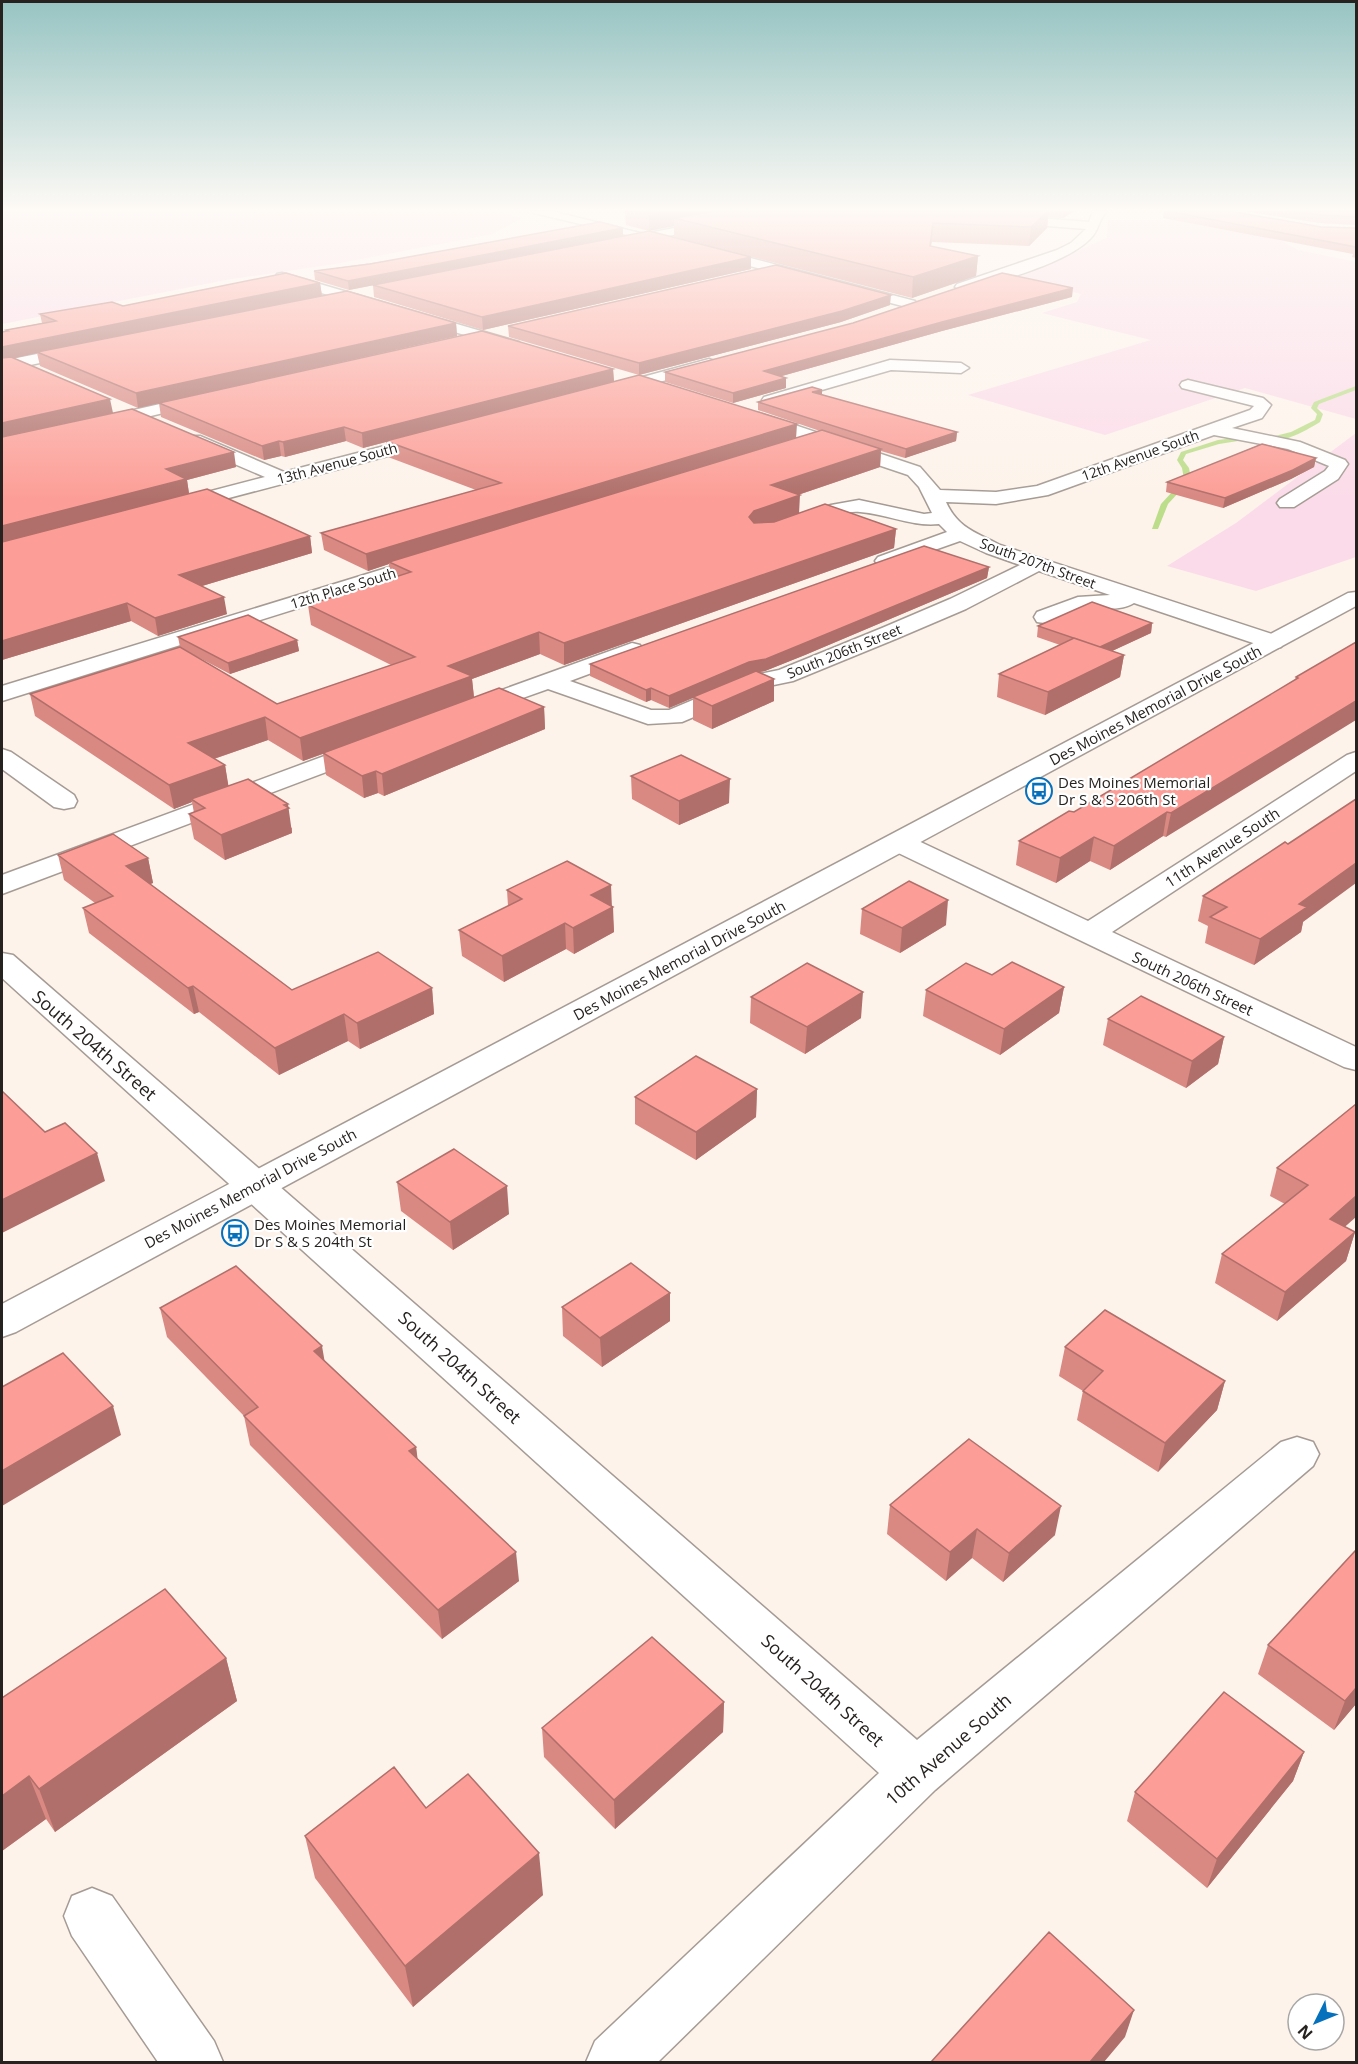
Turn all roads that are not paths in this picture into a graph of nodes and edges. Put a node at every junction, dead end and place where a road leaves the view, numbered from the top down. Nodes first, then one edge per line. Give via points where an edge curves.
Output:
1 (384, 307) edge
2 (901, 307) edge
3 (892, 311) edge
4 (518, 328) edge
5 (483, 336) junction
6 (449, 344) edge
7 (95, 347) edge
8 (528, 349) edge
9 (720, 361) edge
10 (8, 364) edge
11 (961, 368) dead end
12 (607, 372) edge
13 (48, 377) edge
14 (641, 382) junction
15 (1188, 385) dead end
16 (672, 392) edge
17 (595, 395) edge
18 (217, 396) edge
19 (114, 405) dead end
20 (136, 415) junction
21 (157, 424) edge
22 (80, 428) edge
23 (1213, 429) junction
24 (178, 433) edge
25 (445, 435) edge
26 (822, 439) junction
27 (788, 449) edge
28 (283, 478) junction
29 (936, 496) junction
30 (1287, 503) dead end
31 (159, 510) edge
32 (946, 518) junction
33 (783, 528) edge
34 (961, 534) junction
35 (446, 556) edge
36 (1035, 565) junction
37 (860, 569) edge
38 (1356, 598) edge
39 (1139, 599) junction
40 (1045, 617) dead end
41 (1273, 642) junction
42 (648, 645) edge
43 (547, 681) junction
44 (2, 694) edge
45 (446, 718) edge
46 (391, 739) edge
47 (2, 757) edge
48 (1356, 760) edge
49 (64, 801) dead end
50 (900, 843) junction
51 (2, 885) edge
52 (1088, 934) junction
53 (2, 962) edge
54 (1356, 1060) edge
55 (255, 1185) junction
56 (2, 1322) edge
57 (1297, 1454) dead end
58 (916, 1773) junction
59 (92, 1916) dead end
60 (193, 2062) edge
61 (616, 2062) edge

1 - 5 street
2 - 3 street
4 - 5 street
5 - 6 street
5 - 8 street
7 - 10 street
9 - 14 street
10 - 13 street
11 - 26 street, South 207th Street via 890,365 739,409
12 - 14 street
14 - 16 street
14 - 17 street
15 - 23 street, 12th Avenue South via 1263,405 1256,414
18 - 20 street
19 - 20 street
20 - 21 street
20 - 22 street
23 - 29 street, 12th Avenue South via 1041,491 996,498
23 - 30 street via 1299,447 1339,464 1332,475
24 - 28 street
25 - 28 street, 13th Avenue South
26 - 27 street
26 - 29 street, South 207th Street via 914,471
28 - 31 street, 13th Avenue South
29 - 32 street, South 207th Street
32 - 33 street via 924,520 859,506
32 - 34 street, South 207th Street
34 - 36 street, South 207th Street
34 - 37 street
35 - 44 street, 12th Place South
36 - 39 street, South 207th Street
36 - 43 street, South 206th Street via 890,633 673,717 648,717
38 - 41 street, Des Moines Memorial Drive South
39 - 40 street via 1078,603
39 - 41 street, South 207th Street
41 - 50 street, Des Moines Memorial Drive South
42 - 43 street
43 - 45 street
46 - 51 street
47 - 49 street
48 - 52 street, 11th Avenue South
50 - 52 street, South 206th Street
50 - 55 street, Des Moines Memorial Drive South
52 - 54 street, South 206th Street
53 - 55 street, South 204th Street
55 - 56 street, Des Moines Memorial Drive South
55 - 58 street, South 204th Street
57 - 58 street, 10th Avenue South
58 - 61 street, 10th Avenue South
59 - 60 street

